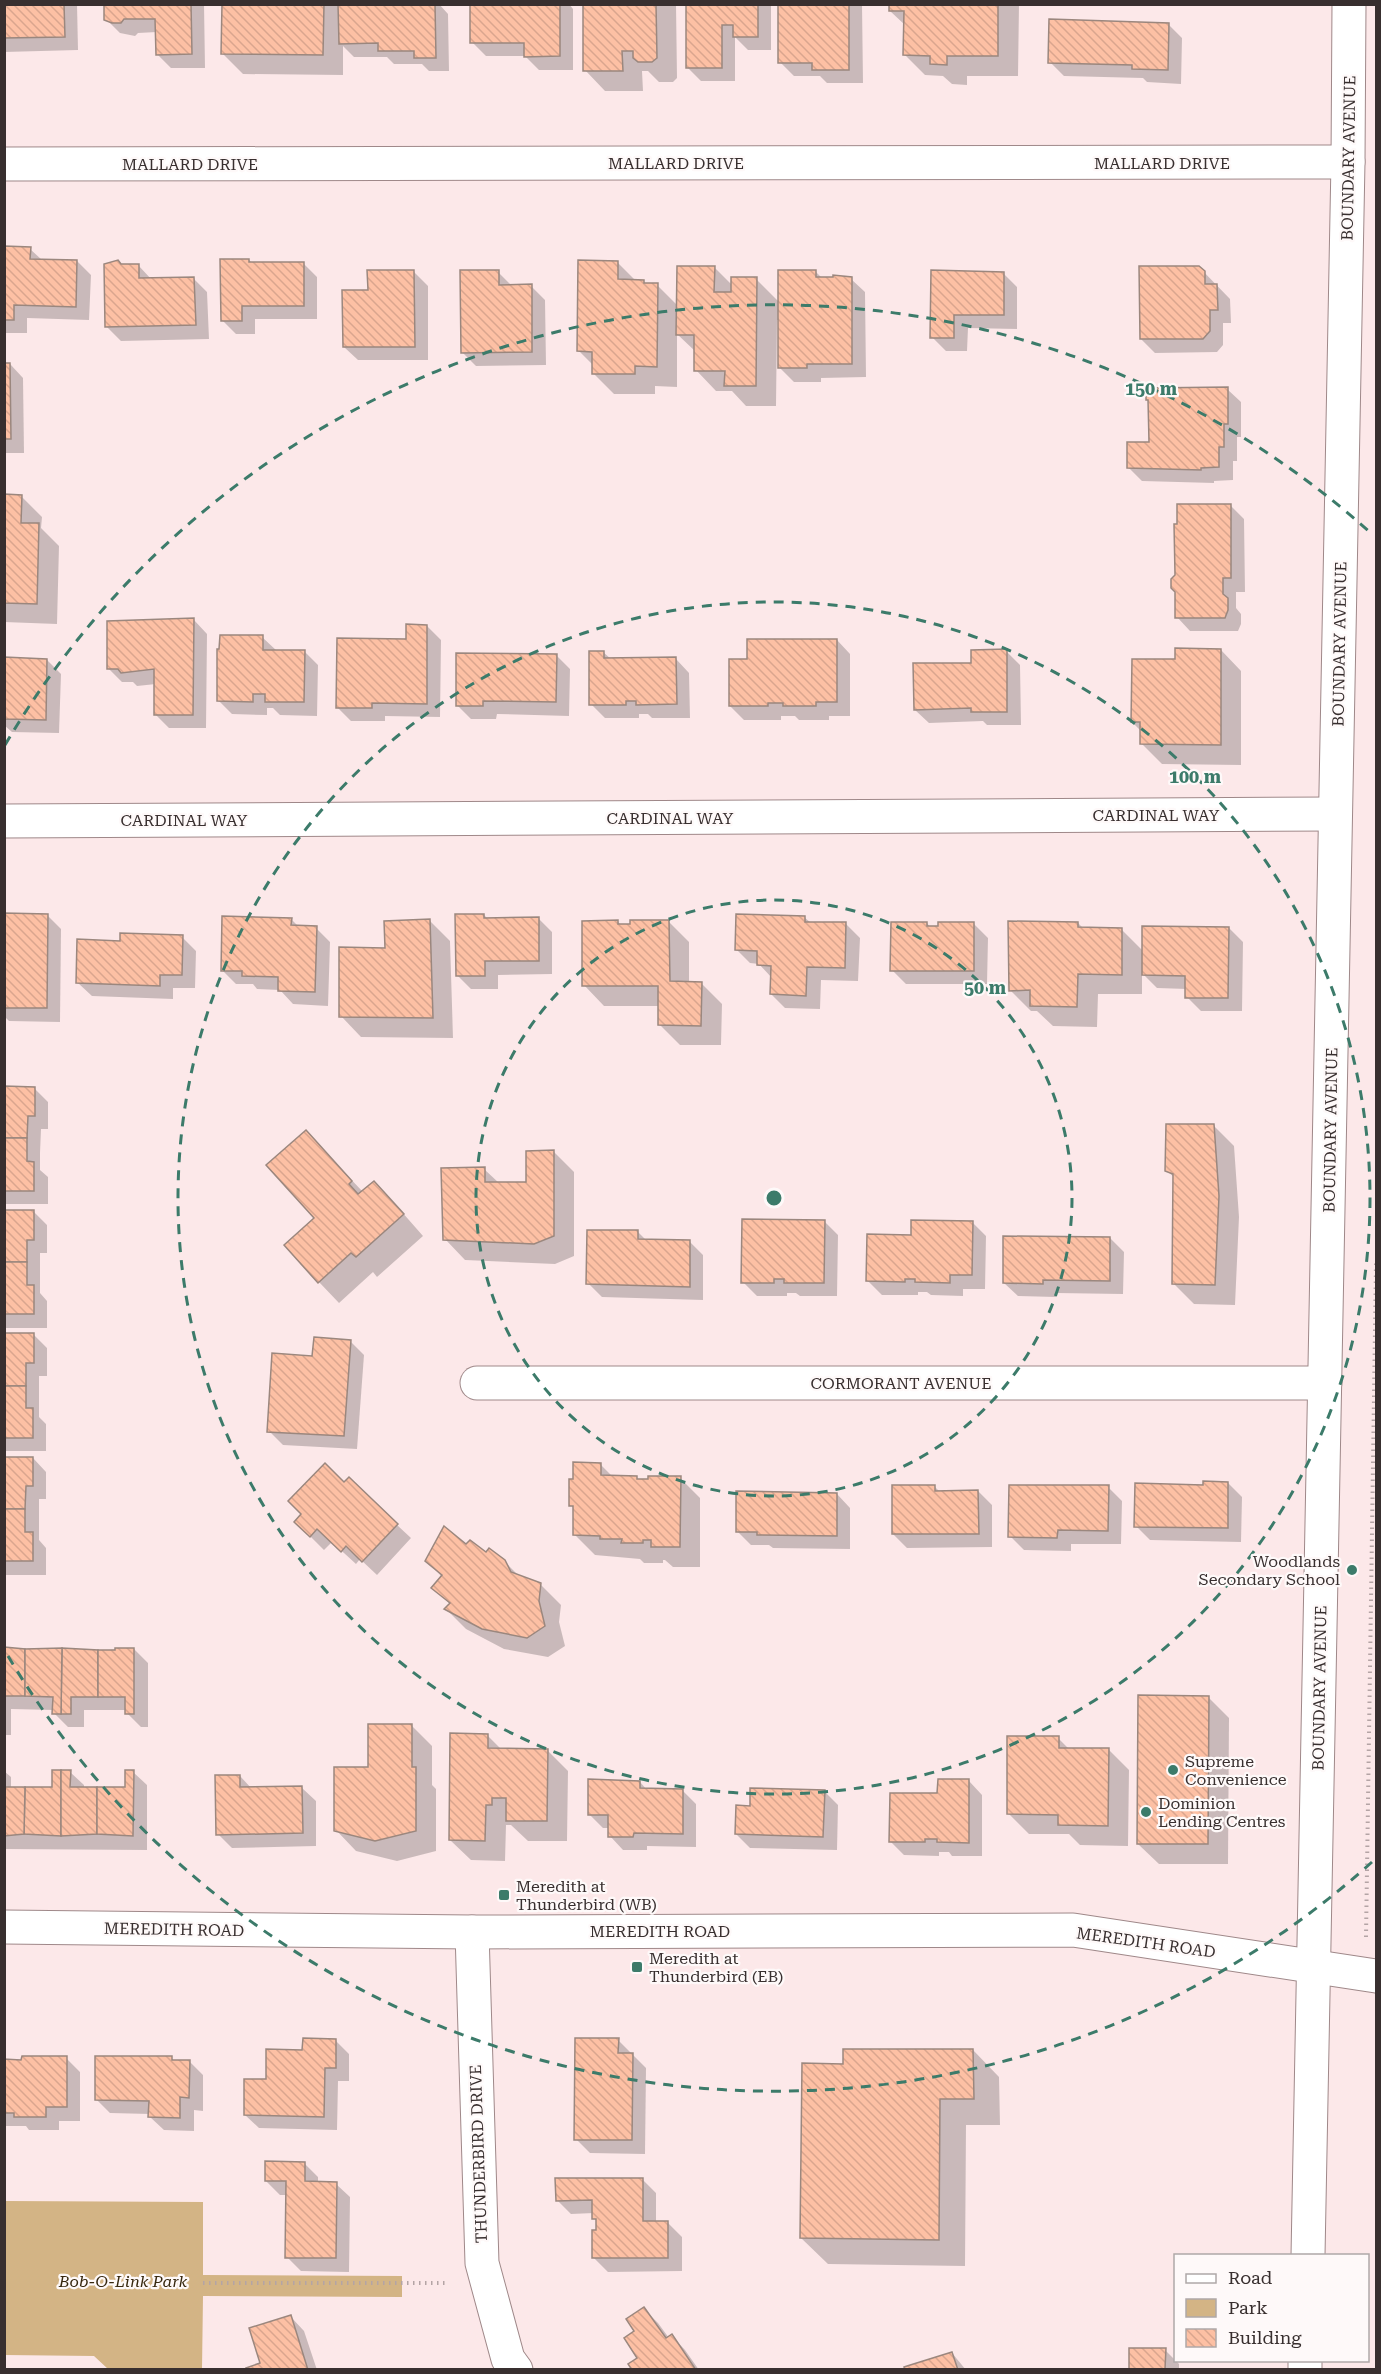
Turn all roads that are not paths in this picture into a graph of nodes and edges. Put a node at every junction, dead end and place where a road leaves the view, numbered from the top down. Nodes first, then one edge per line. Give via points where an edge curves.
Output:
1 (1349, 4) edge
2 (1348, 162) junction
3 (4, 164) edge
4 (1335, 814) junction
5 (4, 821) edge
6 (477, 1383) dead end
7 (1325, 1383) junction
8 (4, 1927) edge
9 (472, 1932) junction
10 (1314, 1967) junction
11 (1371, 1976) edge
12 (1308, 2254) edge
13 (516, 2370) edge

1 - 2 street, BOUNDARY AVENUE
2 - 3 street, MALLARD DRIVE
2 - 4 street, BOUNDARY AVENUE
4 - 5 street, CARDINAL WAY
4 - 7 street, BOUNDARY AVENUE
6 - 7 street, CORMORANT AVENUE
7 - 10 street, BOUNDARY AVENUE
8 - 9 street, MEREDITH ROAD
9 - 10 street, MEREDITH ROAD via 1073,1930
9 - 13 street, THUNDERBIRD DRIVE via 482,2263 508,2359
10 - 11 street, MEREDITH ROAD
10 - 12 street, BOUNDARY AVENUE

